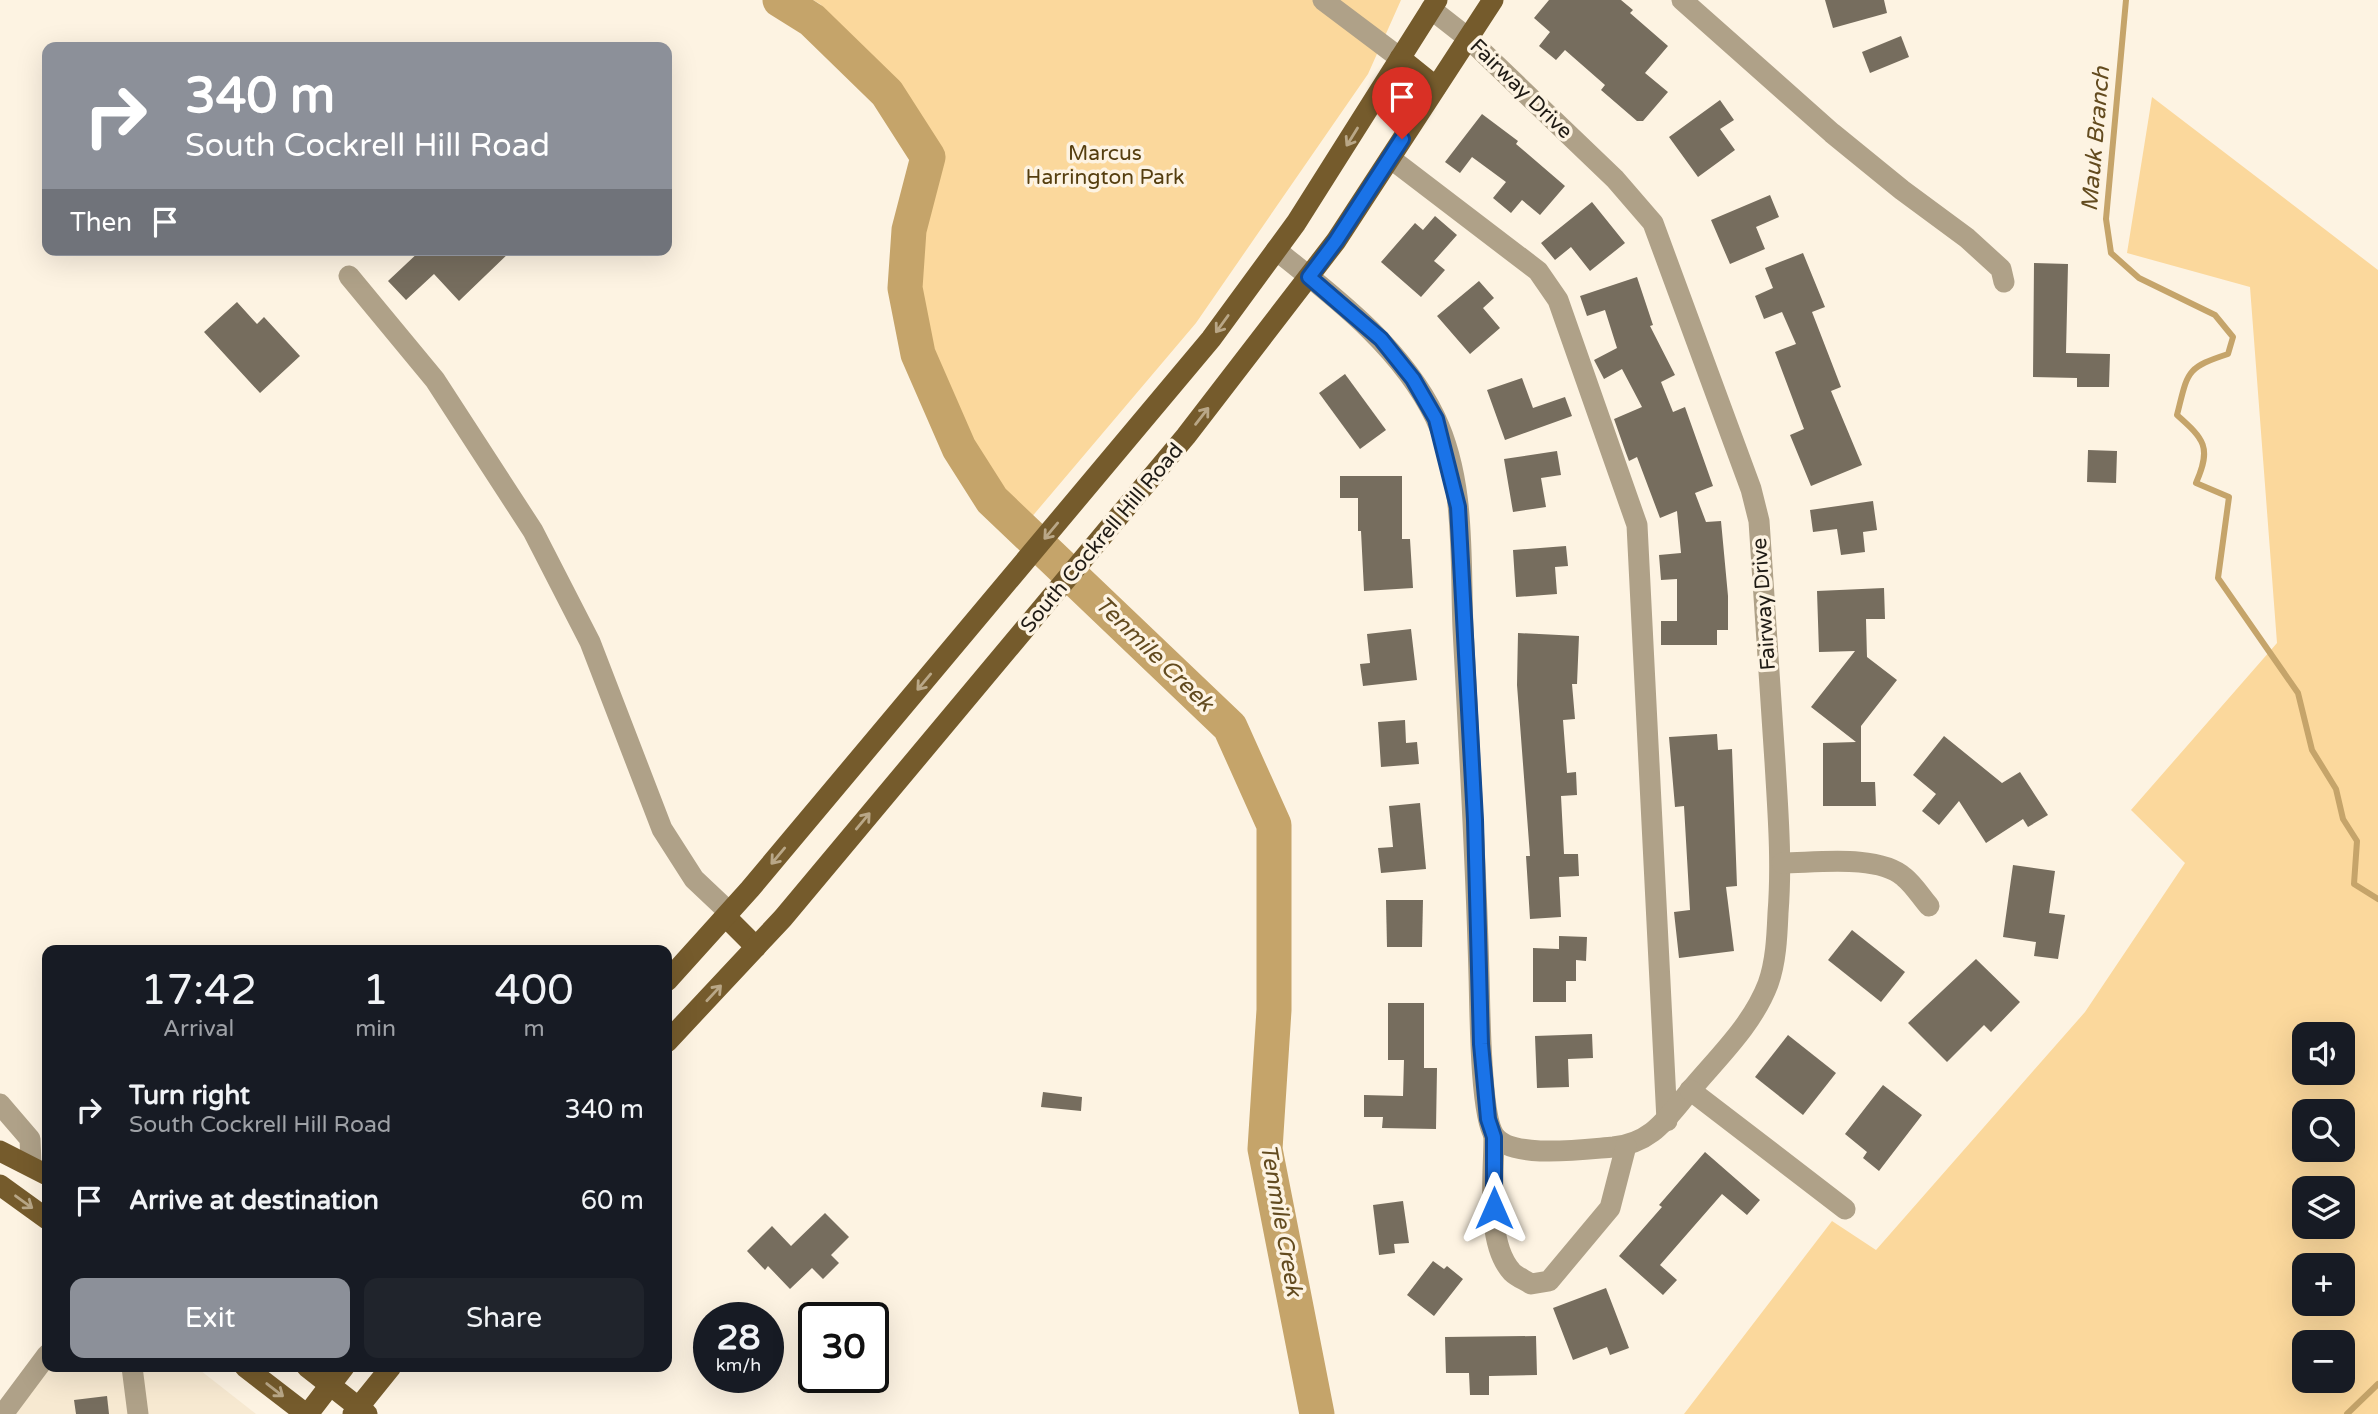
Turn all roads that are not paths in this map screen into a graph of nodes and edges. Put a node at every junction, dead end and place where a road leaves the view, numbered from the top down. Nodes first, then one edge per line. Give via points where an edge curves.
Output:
1 (1323, 0) edge
2 (1493, 0) edge
3 (1682, 0) edge
4 (1434, 4) edge
5 (1468, 38) junction
6 (1400, 58) junction
7 (1436, 87) junction
8 (1390, 158) junction
9 (1276, 250) junction
10 (349, 276) dead end
11 (1309, 277) junction
12 (2004, 282) dead end
13 (1782, 863) junction
14 (1929, 906) dead end
15 (728, 915) junction
16 (756, 947) junction
17 (672, 976) edge
18 (672, 1037) edge
19 (1690, 1090) junction
20 (0, 1104) edge
21 (1667, 1121) junction
22 (1494, 1137) junction
23 (1626, 1146) junction
24 (0, 1151) edge
25 (39, 1170) edge
26 (0, 1185) edge
27 (1845, 1209) dead end
28 (42, 1215) edge
29 (42, 1362) edge
30 (133, 1372) edge
31 (251, 1372) edge
32 (313, 1372) edge
33 (340, 1372) edge
34 (388, 1372) edge
35 (330, 1385) junction
36 (360, 1412) edge
37 (3, 1414) edge
38 (138, 1414) edge
39 (307, 1414) edge

1 - 6 street
2 - 5 main road, South Cockrell Hill Road
3 - 12 street via 1832,133 1967,238 2001,269
4 - 5 street, Fairway Drive
4 - 6 main road, South Cockrell Hill Road
5 - 7 main road, South Cockrell Hill Road
5 - 13 street, Fairway Drive via 1636,200 1653,223 1667,255 1759,521
6 - 7 main road
6 -> 9 main road, South Cockrell Hill Road
7 - 8 main road, South Cockrell Hill Road
8 - 11 main road, South Cockrell Hill Road
8 - 21 street via 1538,271 1558,300 1637,525
9 - 11 street
9 -> 15 main road, South Cockrell Hill Road via 1211,339
10 - 15 street via 435,380 533,531 590,642 662,829 694,879
16 -> 11 main road, South Cockrell Hill Road via 1128,507
11 - 22 street via 1381,339 1413,379 1436,419 1449,462 1463,566 1481,1044
13 - 14 street via 1882,866 1903,876
13 - 19 street, Fairway Drive via 1768,985 1722,1056
15 - 16 main road
15 - 17 main road, South Cockrell Hill Road
18 -> 16 main road, South Cockrell Hill Road
19 - 21 street, Fairway Drive
19 - 27 street
20 - 25 street via 30,1139
21 - 23 street, Fairway Drive via 1651,1137
22 - 23 street via 1509,1149
22 - 23 street via 1495,1232 1512,1272 1531,1284 1549,1281 1610,1208
24 - 25 main road
26 -> 28 main road
29 - 37 street
30 - 38 street
31 -> 39 main road
32 - 35 main road
33 - 35 main road
34 - 36 main road
35 - 36 main road
35 - 39 main road

